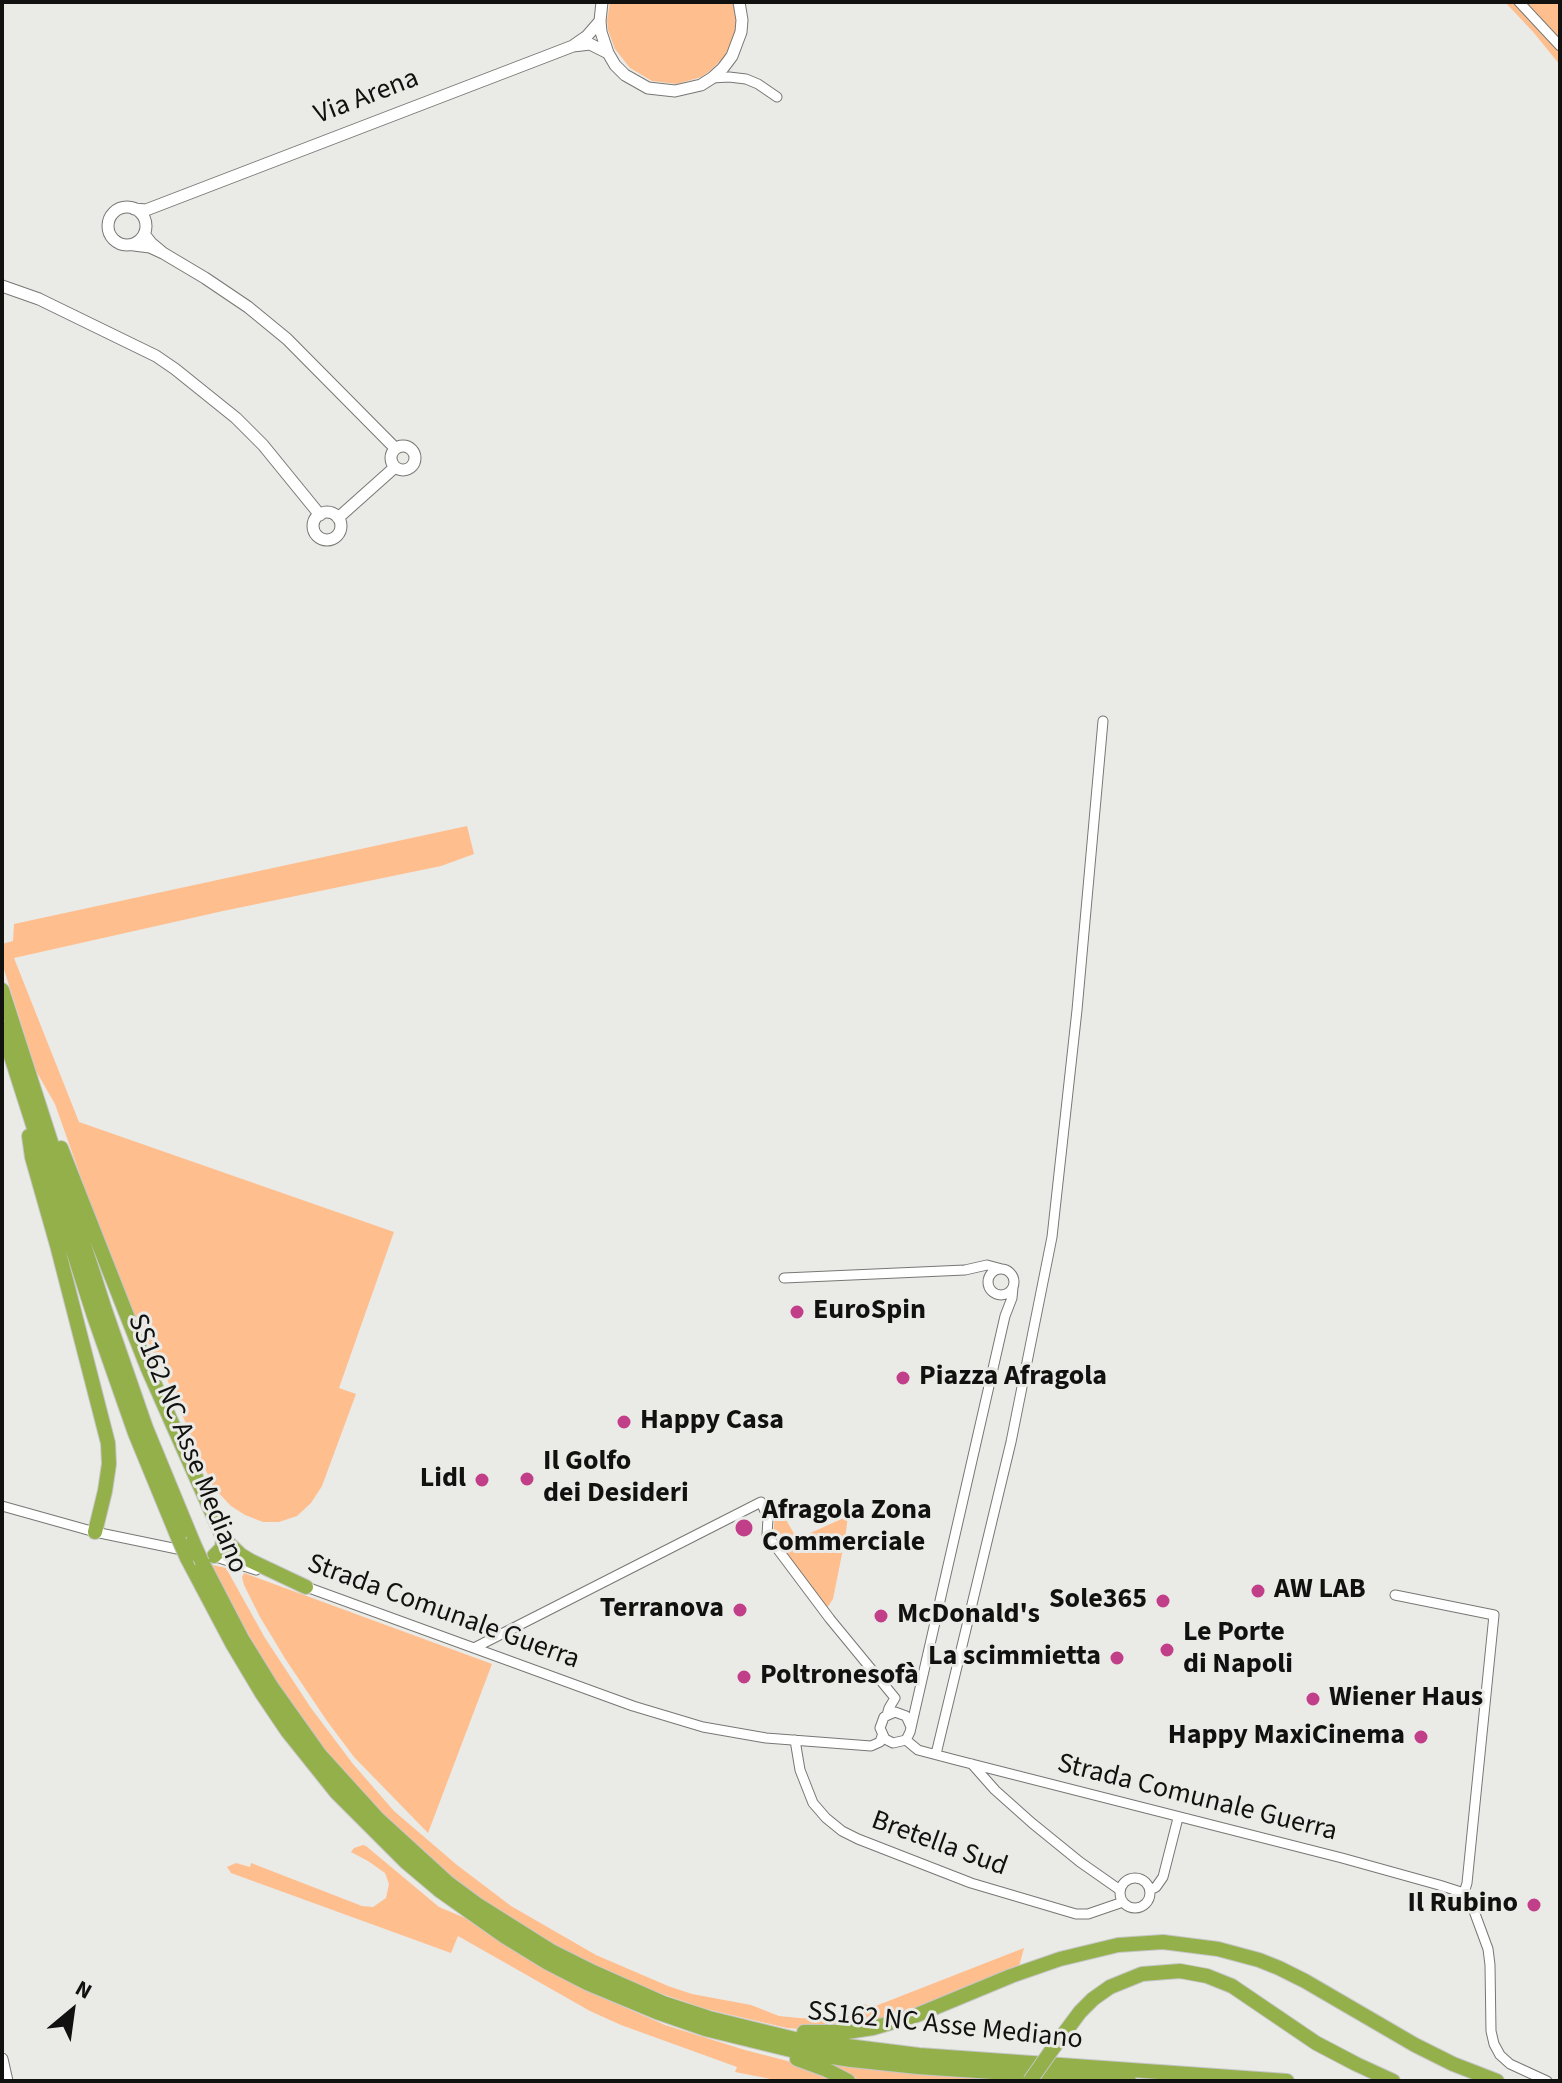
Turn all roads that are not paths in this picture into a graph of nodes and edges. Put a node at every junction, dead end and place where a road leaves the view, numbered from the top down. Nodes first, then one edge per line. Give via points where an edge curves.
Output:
1 (602, 2) edge
2 (1519, 2) edge
3 (742, 4) edge
4 (600, 21) junction
5 (573, 46) junction
6 (1560, 46) edge
7 (608, 53) junction
8 (712, 78) junction
9 (777, 97) dead end
10 (179, 197) junction
11 (134, 209) junction
12 (145, 231) junction
13 (129, 245) junction
14 (163, 253) junction
15 (2, 286) edge
16 (395, 448) junction
17 (394, 468) junction
18 (320, 515) junction
19 (338, 518) junction
20 (1103, 721) dead end
21 (2, 990) edge
22 (2, 1028) edge
23 (29, 1094) junction
24 (1002, 1269) junction
25 (965, 1270) junction
26 (784, 1278) dead end
27 (1013, 1287) junction
28 (992, 1290) junction
29 (1005, 1316) junction
30 (2, 1506) edge
31 (95, 1532) junction
32 (223, 1538) junction
33 (201, 1559) junction
34 (306, 1587) junction
35 (1395, 1595) dead end
36 (474, 1648) junction
37 (917, 1703) junction
38 (902, 1714) junction
39 (887, 1715) junction
40 (911, 1727) junction
41 (882, 1736) junction
42 (795, 1740) junction
43 (906, 1740) junction
44 (936, 1754) junction
45 (972, 1764) junction
46 (1178, 1818) junction
47 (1120, 1890) junction
48 (1150, 1890) junction
49 (1464, 1893) junction
50 (1123, 1902) junction
51 (707, 2023) junction
52 (2, 2059) edge
53 (7, 2081) edge
54 (848, 2081) edge
55 (1030, 2081) edge
56 (1129, 2081) edge
57 (1287, 2081) edge
58 (1393, 2081) edge
59 (1497, 2081) edge
60 (1547, 2081) edge

1 - 4 street
2 - 6 street
3 - 8 street via 738,43
4 - 5 street, Via Arena
4 - 7 street
5 - 7 street via 590,44
5 - 10 street, Via Arena
7 - 8 street via 625,75 648,88 688,89
8 - 9 street via 746,79
10 - 11 street, Via Arena via 146,210
10 - 12 street, Via Arena via 156,211
11 - 12 street via 143,216
11 - 13 street, Via Arena via 117,210 108,225 116,242
12 - 13 street, Via Arena
12 - 14 street
13 - 14 street
14 - 16 street via 248,307 287,339
15 - 18 street via 53,306 175,369 263,445
16 - 17 street via 390,460
16 - 17 street via 410,448 416,458 410,469
17 - 19 street
18 - 19 street
18 - 19 street via 314,530 324,539 339,533
20 - 44 street via 1052,1237 1011,1442
21 - 23 highway, SS162 NC Asse Mediano
22 - 23 highway, SS162 NC Asse Mediano
23 - 31 highway via 32,1157 108,1443 109,1464
23 - 32 highway via 69,1165 107,1270
23 - 33 highway, SS162 NC Asse Mediano, bridge via 135,1433 186,1541
24 - 25 street via 987,1265
24 - 27 street via 1012,1275
24 - 28 street via 991,1274
25 - 26 street
25 - 28 street
27 - 28 street via 1003,1294
27 - 29 street
28 - 29 street
29 - 37 street
30 - 31 street, Strada Comunale Guerra
31 - 33 street, Strada Comunale Guerra
32 - 33 highway via 222,1548
32 - 34 highway via 251,1561
33 - 34 street, Strada Comunale Guerra
33 - 51 highway, SS162 NC Asse Mediano via 233,1645 288,1732 336,1792 407,1863 471,1914 548,1963 625,2000
34 - 36 street, Strada Comunale Guerra
35 - 49 street via 1494,1615
36 - 39 street via 761,1502 768,1518 767,1535 895,1698
36 - 42 street, Strada Comunale Guerra via 669,1718
37 - 38 street
37 - 40 street
38 - 39 street
38 - 40 street
39 - 41 street via 880,1724
40 - 43 street
41 - 42 street, Strada Comunale Guerra via 871,1746
41 - 43 street via 893,1743
42 - 50 street, Bretella Sud via 813,1803 858,1839 971,1883 1076,1914
43 - 44 street, Strada Comunale Guerra
44 - 45 street, Strada Comunale Guerra
45 - 46 street, Strada Comunale Guerra
45 - 47 street via 1032,1823
46 - 48 street via 1163,1877
46 - 49 street, Strada Comunale Guerra
47 - 48 street via 1136,1878
47 - 50 street
48 - 50 street via 1141,1907
49 - 60 street via 1488,1949 1494,2044 1510,2064
51 - 54 highway via 748,2046 807,2062
51 - 56 highway, SS162 NC Asse Mediano via 799,2052 852,2060
51 - 57 highway, SS162 NC Asse Mediano via 889,2052
51 - 59 highway via 797,2032 873,2028 1060,1959 1118,1945 1163,1942 1218,1949 1279,1968 1415,2045
52 - 53 street
55 - 58 highway, bridge via 1093,1999 1110,1987 1160,1971 1207,1976 1232,1986 1316,2043

